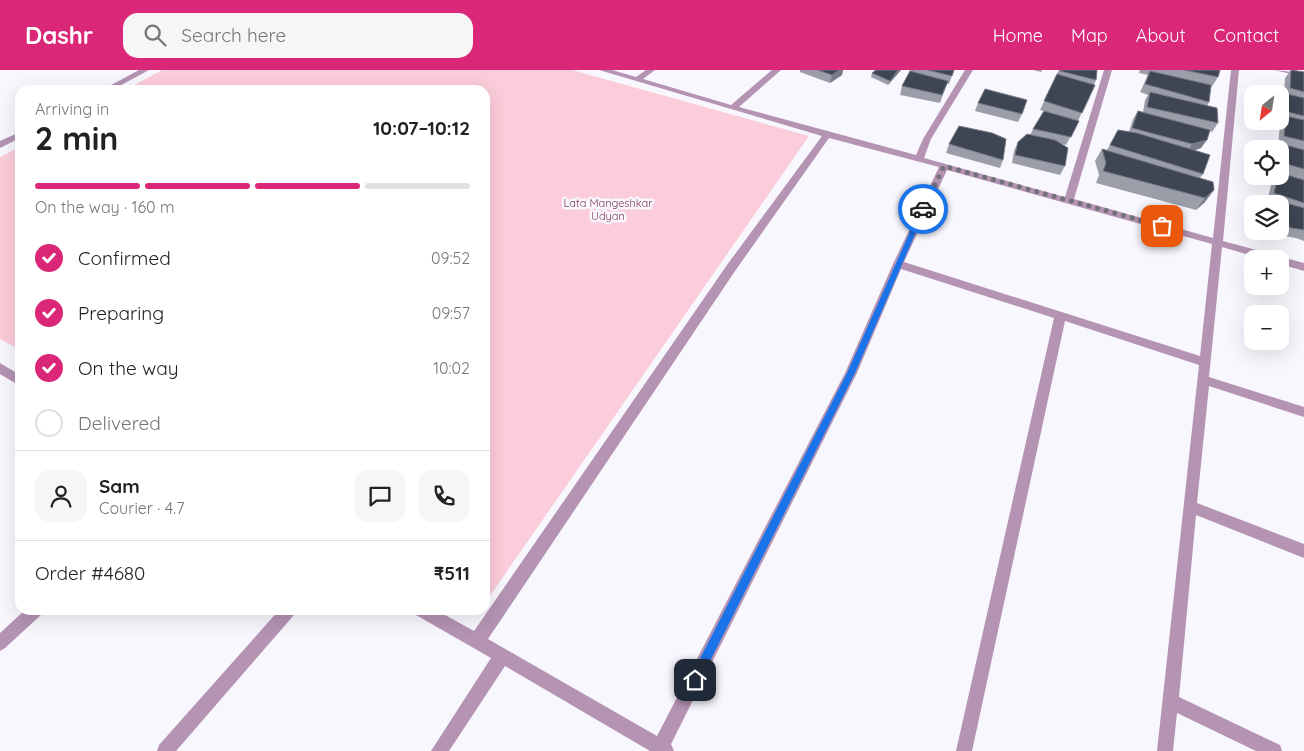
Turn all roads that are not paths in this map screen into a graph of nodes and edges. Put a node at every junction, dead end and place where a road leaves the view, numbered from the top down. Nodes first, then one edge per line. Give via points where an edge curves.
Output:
1 (145, 70) edge
2 (603, 70) edge
3 (651, 70) edge
4 (777, 70) edge
5 (969, 70) edge
6 (1108, 70) edge
7 (1234, 70) edge
8 (1278, 70) edge
9 (1304, 76) edge
10 (637, 80) junction
11 (116, 85) edge
12 (733, 108) junction
13 (827, 135) junction
14 (15, 138) edge
15 (0, 146) edge
16 (919, 159) junction
17 (944, 166) junction
18 (1069, 200) junction
19 (1217, 241) junction
20 (1246, 250) edge
21 (1289, 263) edge
22 (898, 264) junction
23 (1304, 267) edge
24 (1060, 316) junction
25 (1205, 362) junction
26 (0, 368) edge
27 (15, 377) edge
28 (1203, 380) junction
29 (1304, 412) edge
30 (1190, 506) junction
31 (1304, 551) edge
32 (31, 615) edge
33 (285, 615) edge
34 (430, 615) edge
35 (477, 641) junction
36 (0, 643) edge
37 (502, 656) junction
38 (1170, 701) junction
39 (663, 749) edge
40 (165, 751) edge
41 (439, 751) edge
42 (964, 751) edge
43 (1165, 751) edge
44 (1274, 751) edge

1 - 11 street
2 - 10 street
3 - 10 street
4 - 12 street
5 - 16 street via 927,139
6 - 18 street
7 - 19 street
8 - 9 street
10 - 12 street
12 - 13 street
13 - 16 street
13 - 35 street via 725,276
14 - 15 street
16 - 17 street
17 - 18 street
17 - 22 street
18 - 19 street
19 - 20 street
19 - 25 street
21 - 23 street
22 - 24 street
22 - 39 street via 851,373
24 - 25 street
24 - 42 street
25 - 28 street
26 - 27 street
28 - 29 street
28 - 30 street
30 - 31 street
30 - 38 street
32 - 36 street
33 - 40 street
34 - 35 street
35 - 37 street
37 - 39 street
37 - 41 street
38 - 43 street
38 - 44 street

